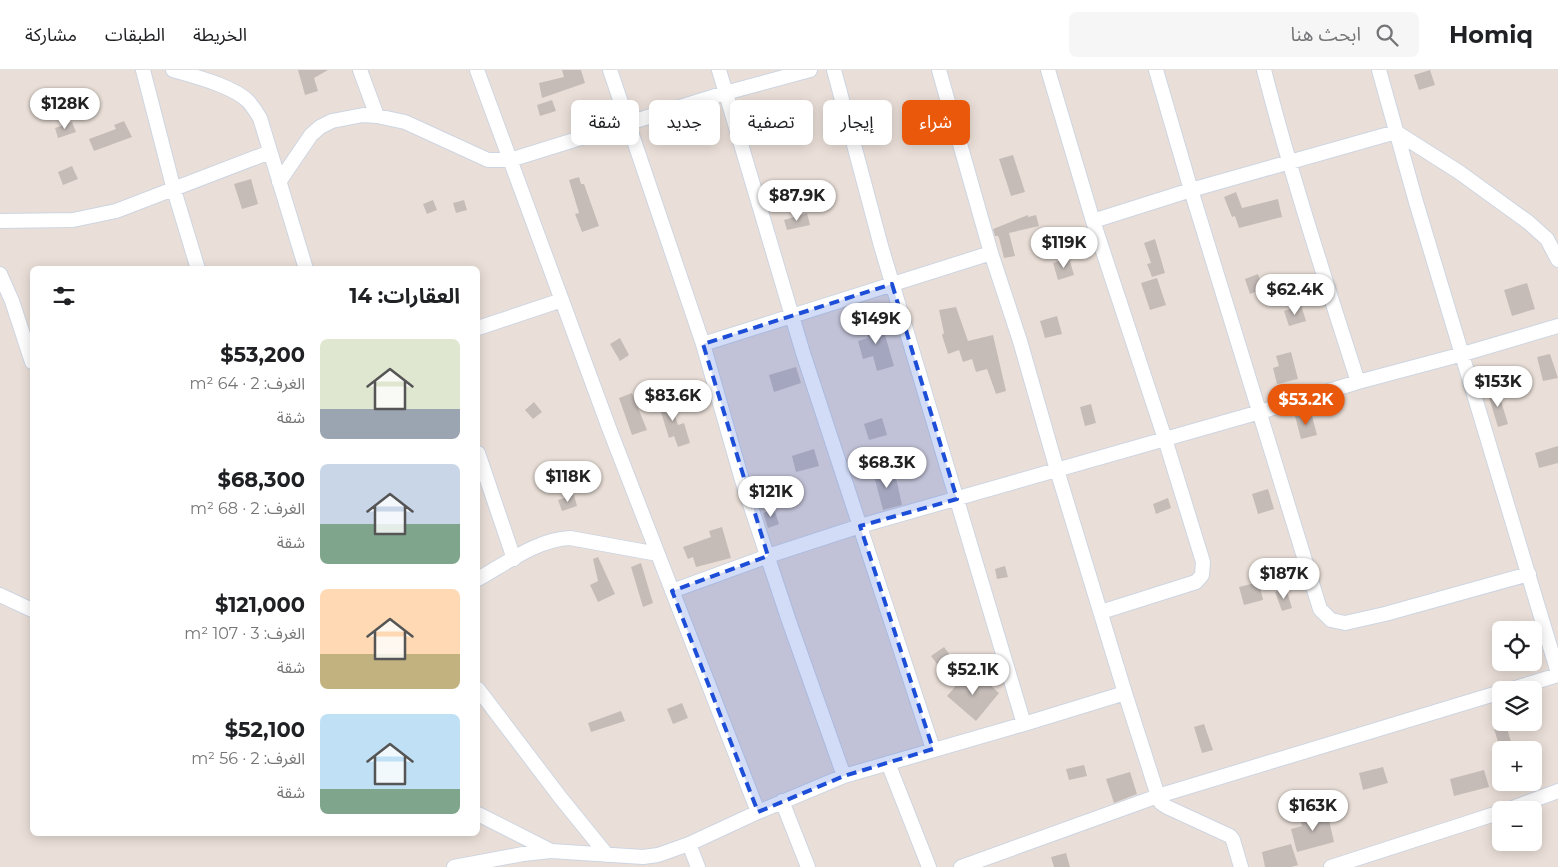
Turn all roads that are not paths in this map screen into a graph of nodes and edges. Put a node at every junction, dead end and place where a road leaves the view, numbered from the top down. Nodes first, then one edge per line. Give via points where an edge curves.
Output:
1 (143, 70) edge
2 (173, 70) edge
3 (360, 70) edge
4 (477, 70) edge
5 (610, 70) edge
6 (719, 70) edge
7 (810, 70) edge
8 (834, 70) edge
9 (939, 70) edge
10 (1048, 70) edge
11 (1156, 70) edge
12 (1264, 70) edge
13 (1379, 70) edge
14 (726, 93) junction
15 (620, 100) edge
16 (377, 116) junction
17 (639, 120) edge
18 (1396, 132) junction
19 (571, 141) edge
20 (635, 145) edge
21 (270, 152) junction
22 (510, 160) junction
23 (1289, 162) junction
24 (279, 182) junction
25 (174, 190) junction
26 (1191, 190) junction
27 (1093, 221) junction
28 (0, 222) edge
29 (990, 253) junction
30 (1558, 260) edge
31 (197, 266) edge
32 (305, 266) edge
33 (0, 274) edge
34 (892, 284) junction
35 (562, 300) junction
36 (792, 315) junction
37 (1558, 326) edge
38 (480, 327) edge
39 (703, 344) junction
40 (1463, 354) junction
41 (30, 356) edge
42 (1358, 382) junction
43 (1260, 412) junction
44 (1165, 439) junction
45 (480, 458) edge
46 (1057, 470) junction
47 (957, 499) junction
48 (860, 526) junction
49 (658, 554) junction
50 (768, 556) junction
51 (514, 559) junction
52 (1529, 574) junction
53 (480, 578) edge
54 (672, 591) junction
55 (0, 595) edge
56 (30, 609) edge
57 (1101, 612) junction
58 (1558, 674) edge
59 (1537, 681) edge
60 (480, 692) edge
61 (1125, 693) junction
62 (1492, 695) edge
63 (1024, 724) junction
64 (933, 749) junction
65 (888, 763) junction
66 (844, 776) junction
67 (1558, 792) edge
68 (1158, 796) junction
69 (782, 801) junction
70 (1532, 801) edge
71 (758, 812) junction
72 (480, 815) edge
73 (1492, 815) edge
74 (689, 844) junction
75 (551, 850) junction
76 (607, 855) junction
77 (454, 867) edge
78 (697, 867) edge
79 (808, 867) edge
80 (929, 867) edge
81 (961, 867) edge
82 (1241, 867) edge
83 (1331, 867) edge

1 - 25 street
2 - 21 street via 230,90 248,101 260,118
3 - 16 street
4 - 22 street
5 - 15 street
6 - 14 street
7 - 14 street
8 - 34 street
9 - 29 street
10 - 27 street
11 - 26 street
12 - 23 street
13 - 18 street
14 - 17 street
14 - 36 street
16 - 22 street via 417,127 488,160
16 - 24 street via 347,117 320,128 311,135
18 - 23 street
18 - 30 street via 1528,222 1547,239
18 - 40 street
19 - 22 street
20 - 39 street
21 - 24 street
21 - 25 street
22 - 35 street
23 - 26 street
23 - 42 street
24 - 32 street
25 - 28 street via 94,217
25 - 31 street
26 - 27 street
26 - 43 street
27 - 44 street
29 - 34 street
29 - 46 street via 1020,341
33 - 41 street
34 - 36 street
34 - 47 street
35 - 38 street
35 - 49 street
36 - 39 street
36 - 48 street
37 - 40 street
39 - 50 street via 742,480
40 - 42 street
40 - 52 street
42 - 43 street
43 - 44 street
43 - 52 street via 1320,609 1331,620 1345,622 1385,614
44 - 46 street
44 - 57 street via 1203,562 1202,575 1187,586
45 - 51 street
46 - 47 street
46 - 57 street
47 - 48 street
47 - 63 street
48 - 50 street
48 - 64 street
49 - 51 street via 564,538 545,542
49 - 54 street
50 - 54 street
50 - 66 street
51 - 53 street
52 - 58 street
54 - 71 street
55 - 56 street
57 - 61 street
58 - 59 street
60 - 76 street
61 - 63 street
61 - 68 street
62 - 68 street
63 - 64 street
64 - 65 street
65 - 66 street
65 - 80 street
66 - 69 street
67 - 70 street
68 - 81 street
68 - 82 street via 1167,807 1230,836
69 - 71 street
69 - 79 street
71 - 74 street
72 - 75 street
73 - 83 street
74 - 76 street via 658,855
74 - 78 street
75 - 76 street
75 - 77 street

